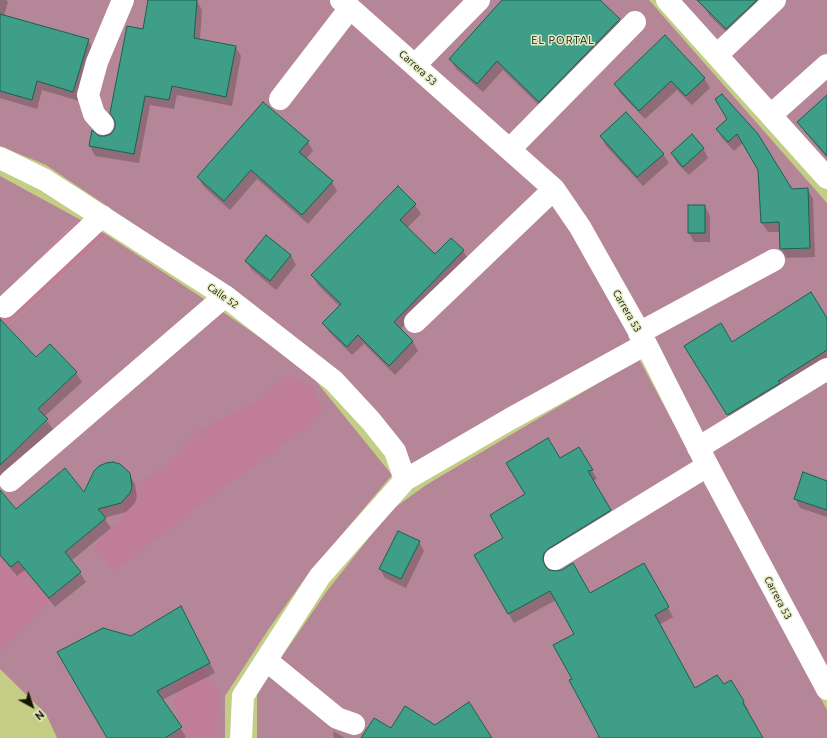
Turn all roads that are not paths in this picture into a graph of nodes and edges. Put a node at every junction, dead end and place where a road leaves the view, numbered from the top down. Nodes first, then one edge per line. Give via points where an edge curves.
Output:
1 (123, 0) edge
2 (479, 0) edge
3 (667, 0) edge
4 (775, 0) edge
5 (346, 4) edge
6 (635, 22) dead end
7 (717, 55) junction
8 (415, 65) junction
9 (827, 65) edge
10 (280, 99) dead end
11 (771, 115) junction
12 (103, 124) dead end
13 (510, 149) junction
14 (0, 158) edge
15 (825, 171) edge
16 (554, 189) junction
17 (102, 216) junction
18 (774, 260) dead end
19 (225, 296) junction
20 (5, 307) dead end
21 (415, 322) dead end
22 (643, 338) junction
23 (827, 369) edge
24 (703, 457) junction
25 (10, 480) dead end
26 (405, 480) junction
27 (555, 559) dead end
28 (266, 660) junction
29 (827, 689) edge
30 (354, 724) dead end
31 (241, 738) edge

1 - 12 street via 97,62 88,95 94,114
2 - 8 street
3 - 7 street
4 - 7 street
5 - 8 street, Carrera 53
5 - 10 street
6 - 13 street
7 - 11 street
8 - 13 street, Carrera 53
9 - 11 street
11 - 15 street
13 - 16 street, Carrera 53
14 - 17 street, Calle 52 via 45,180
16 - 21 street
16 - 22 street, Carrera 53 via 580,227
17 - 19 street, Calle 52
17 - 20 street
18 - 22 street
19 - 25 street
19 - 26 street, Calle 52 via 334,381 395,451
22 - 24 street, Carrera 53
22 - 26 street
23 - 24 street
24 - 27 street
24 - 29 street, Carrera 53
26 - 28 street via 320,576
28 - 30 street via 337,718
28 - 31 street via 243,696

